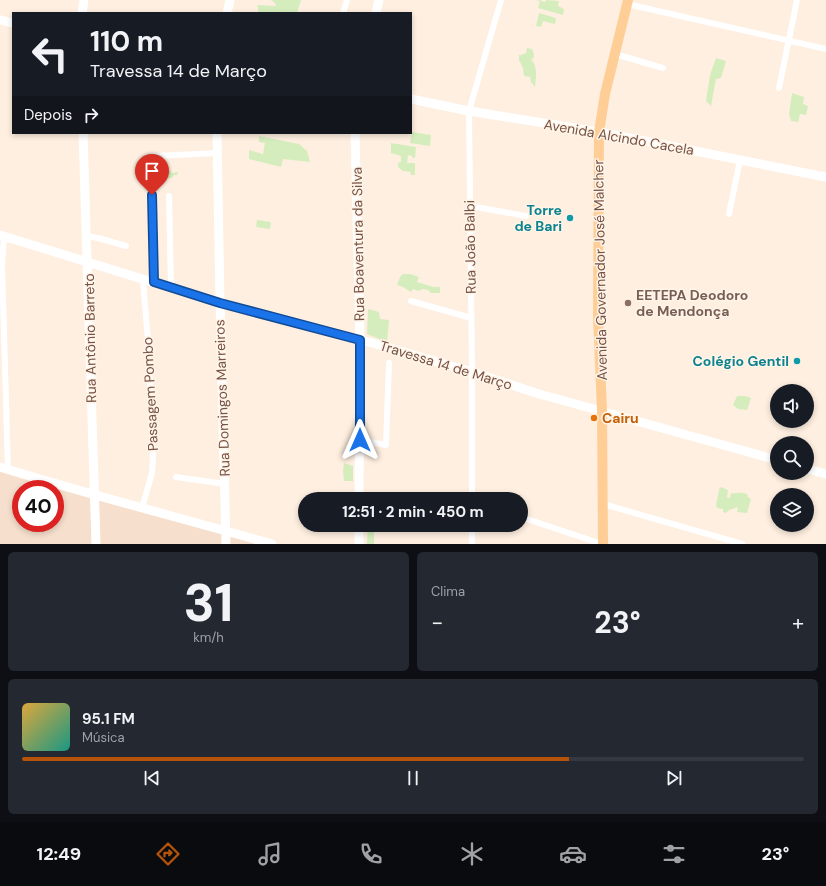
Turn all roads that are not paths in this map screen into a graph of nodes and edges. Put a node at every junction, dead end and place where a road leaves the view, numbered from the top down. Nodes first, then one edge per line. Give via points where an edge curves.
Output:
1 (84, 0) edge
2 (230, 0) edge
3 (347, 0) edge
4 (379, 0) edge
5 (501, 0) edge
6 (798, 0) edge
7 (627, 2) edge
8 (82, 12) edge
9 (227, 12) edge
10 (343, 12) edge
11 (376, 12) edge
12 (0, 20) edge
13 (12, 23) edge
14 (790, 41) junction
15 (826, 50) edge
16 (615, 54) junction
17 (663, 68) dead end
18 (779, 88) dead end
19 (412, 100) edge
20 (469, 111) junction
21 (599, 132) junction
22 (83, 134) edge
23 (217, 134) edge
24 (355, 134) edge
25 (218, 153) junction
26 (155, 156) dead end
27 (740, 160) junction
28 (826, 177) edge
29 (152, 195) dead end
30 (169, 196) dead end
31 (470, 206) junction
32 (729, 214) dead end
33 (526, 216) dead end
34 (2, 235) edge
35 (87, 236) junction
36 (126, 246) dead end
37 (88, 262) junction
38 (144, 280) junction
39 (154, 282) junction
40 (171, 288) junction
41 (411, 301) dead end
42 (220, 303) junction
43 (471, 318) junction
44 (360, 340) junction
45 (2, 351) edge
46 (389, 363) dead end
47 (472, 372) junction
48 (602, 411) junction
49 (360, 440) junction
50 (770, 458) edge
51 (4, 469) edge
52 (814, 471) edge
53 (826, 474) edge
54 (176, 477) dead end
55 (225, 484) junction
56 (359, 492) edge
57 (472, 492) edge
58 (94, 495) junction
59 (603, 504) junction
60 (142, 508) junction
61 (528, 519) edge
62 (226, 531) junction
63 (359, 532) edge
64 (472, 532) edge
65 (96, 544) edge
66 (226, 544) edge
67 (272, 544) edge
68 (359, 544) edge
69 (472, 544) edge
70 (602, 544) edge
71 (742, 544) edge

1 - 8 street
2 - 9 street
3 - 10 street
4 - 11 street
5 - 20 street, Rua João Balbi
6 - 14 street
7 - 14 street
7 - 16 main road, Avenida Governador José Malcher
12 - 13 street
14 - 15 street
14 - 18 street
16 - 17 street
16 - 21 main road, Avenida Governador José Malcher
19 - 20 street, Avenida Alcindo Cacela
20 - 21 street, Avenida Alcindo Cacela
20 - 31 street, Rua João Balbi
21 - 27 street, Avenida Alcindo Cacela
21 - 48 main road, Avenida Governador José Malcher via 598,316
22 - 35 street, Rua Antônio Barreto
23 - 25 street, Rua Domingos Marreiros
24 - 44 street, Rua Boaventura da Silva
25 - 26 street
25 - 42 street, Rua Domingos Marreiros
27 - 28 street, Avenida Alcindo Cacela
27 - 32 street
29 - 39 street
30 - 40 street
31 - 33 street
31 - 43 street, Rua João Balbi
34 - 37 street, Travessa 14 de Março
34 - 45 street
35 - 36 street
35 - 37 street, Rua Antônio Barreto
37 - 38 street, Travessa 14 de Março
37 - 58 street, Rua Antônio Barreto
38 - 39 street, Travessa 14 de Março
38 - 60 street, Passagem Pombo via 153,457 152,473
39 - 40 street, Travessa 14 de Março
40 - 42 street, Travessa 14 de Março
41 - 43 street
42 - 44 street, Travessa 14 de Março
42 - 55 street, Rua Domingos Marreiros
43 - 47 street, Rua João Balbi
44 - 47 street, Travessa 14 de Março
44 - 49 street, Rua Boaventura da Silva
45 - 51 street
46 - 49 street via 386,445
47 - 48 street, Travessa 14 de Março
47 - 57 street, Rua João Balbi
48 - 50 street, Travessa 14 de Março
48 - 59 main road, Avenida Governador José Malcher
49 - 56 street, Rua Boaventura da Silva
51 - 58 street
52 - 53 street
54 - 55 street
55 - 62 street, Rua Domingos Marreiros
58 - 60 street
58 - 65 street, Rua Antônio Barreto
59 - 70 main road, Avenida Governador José Malcher
59 - 71 street
60 - 62 street
61 - 70 street
62 - 66 street, Rua Domingos Marreiros
62 - 67 street
63 - 68 street
64 - 69 street

